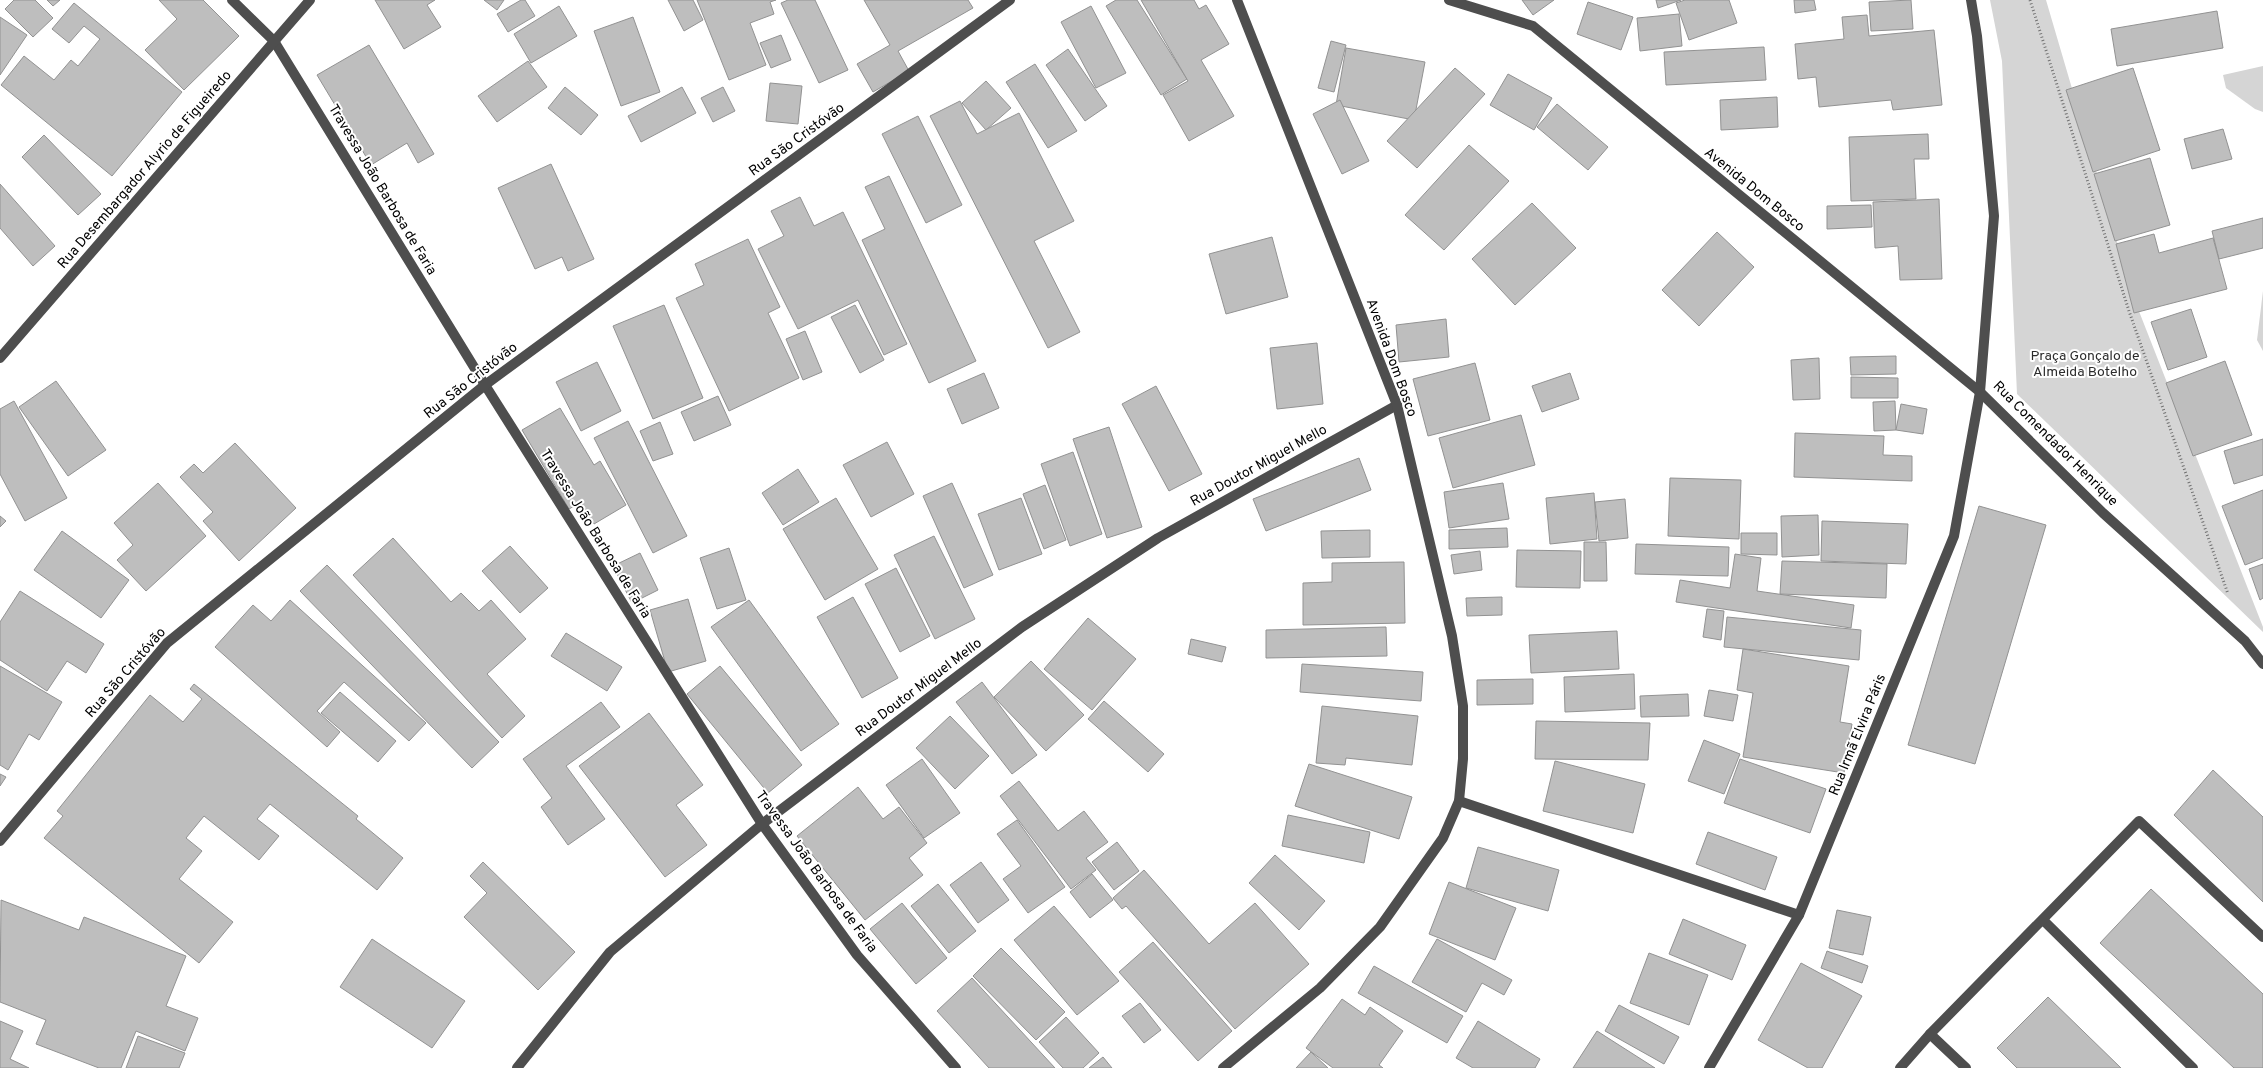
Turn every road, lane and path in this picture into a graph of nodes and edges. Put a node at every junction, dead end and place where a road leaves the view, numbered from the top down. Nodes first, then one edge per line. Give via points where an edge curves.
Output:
1 (232, 0) edge
2 (310, 0) edge
3 (1010, 0) edge
4 (1237, 0) edge
5 (1449, 0) edge
6 (1971, 0) edge
7 (2030, 0) edge
8 (274, 41) junction
9 (0, 358) edge
10 (485, 385) junction
11 (1980, 392) junction
12 (1397, 405) junction
13 (2229, 596) dead end
14 (2263, 664) edge
15 (1459, 801) junction
16 (762, 824) junction
17 (0, 841) edge
18 (1799, 915) junction
19 (2043, 920) junction
20 (2263, 937) edge
21 (1930, 1034) junction
22 (517, 1068) edge
23 (956, 1068) edge
24 (1223, 1068) edge
25 (1709, 1068) edge
26 (1900, 1068) edge
27 (1966, 1068) edge
28 (2193, 1068) edge

1 - 8 street, Travessa João Barbosa de Faria
2 - 8 street, Rua Desembargador Alyrio de Figueiredo
3 - 10 street, Rua São Cristóvão
4 - 12 street, Avenida Dom Bosco
5 - 11 street, Avenida Dom Bosco via 1533,26
6 - 11 street, Rua Comendador Henrique via 1994,216
7 - 13 path via 2130,311
8 - 9 street, Rua Desembargador Alyrio de Figueiredo
8 - 10 street, Travessa João Barbosa de Faria
10 - 16 street, Travessa João Barbosa de Faria
10 - 17 street, Rua São Cristóvão via 168,643
11 - 14 street, Rua Comendador Henrique via 2103,513 2245,642
11 - 18 street, Rua Irmã Elvira Páris via 1954,536
12 - 15 street, Avenida Dom Bosco via 1452,636 1463,706
12 - 16 street, Rua Doutor Miguel Mello via 1158,538 1022,627
15 - 18 street
15 - 24 street, Avenida Dom Bosco via 1443,838 1380,927 1320,988
16 - 22 street, Rua Doutor Miguel Mello via 610,952
16 - 23 street, Travessa João Barbosa de Faria via 857,955
18 - 25 street, Rua Irmã Elvira Páris
19 - 20 street via 2139,821
19 - 21 street
19 - 28 street
21 - 26 street
21 - 27 street

